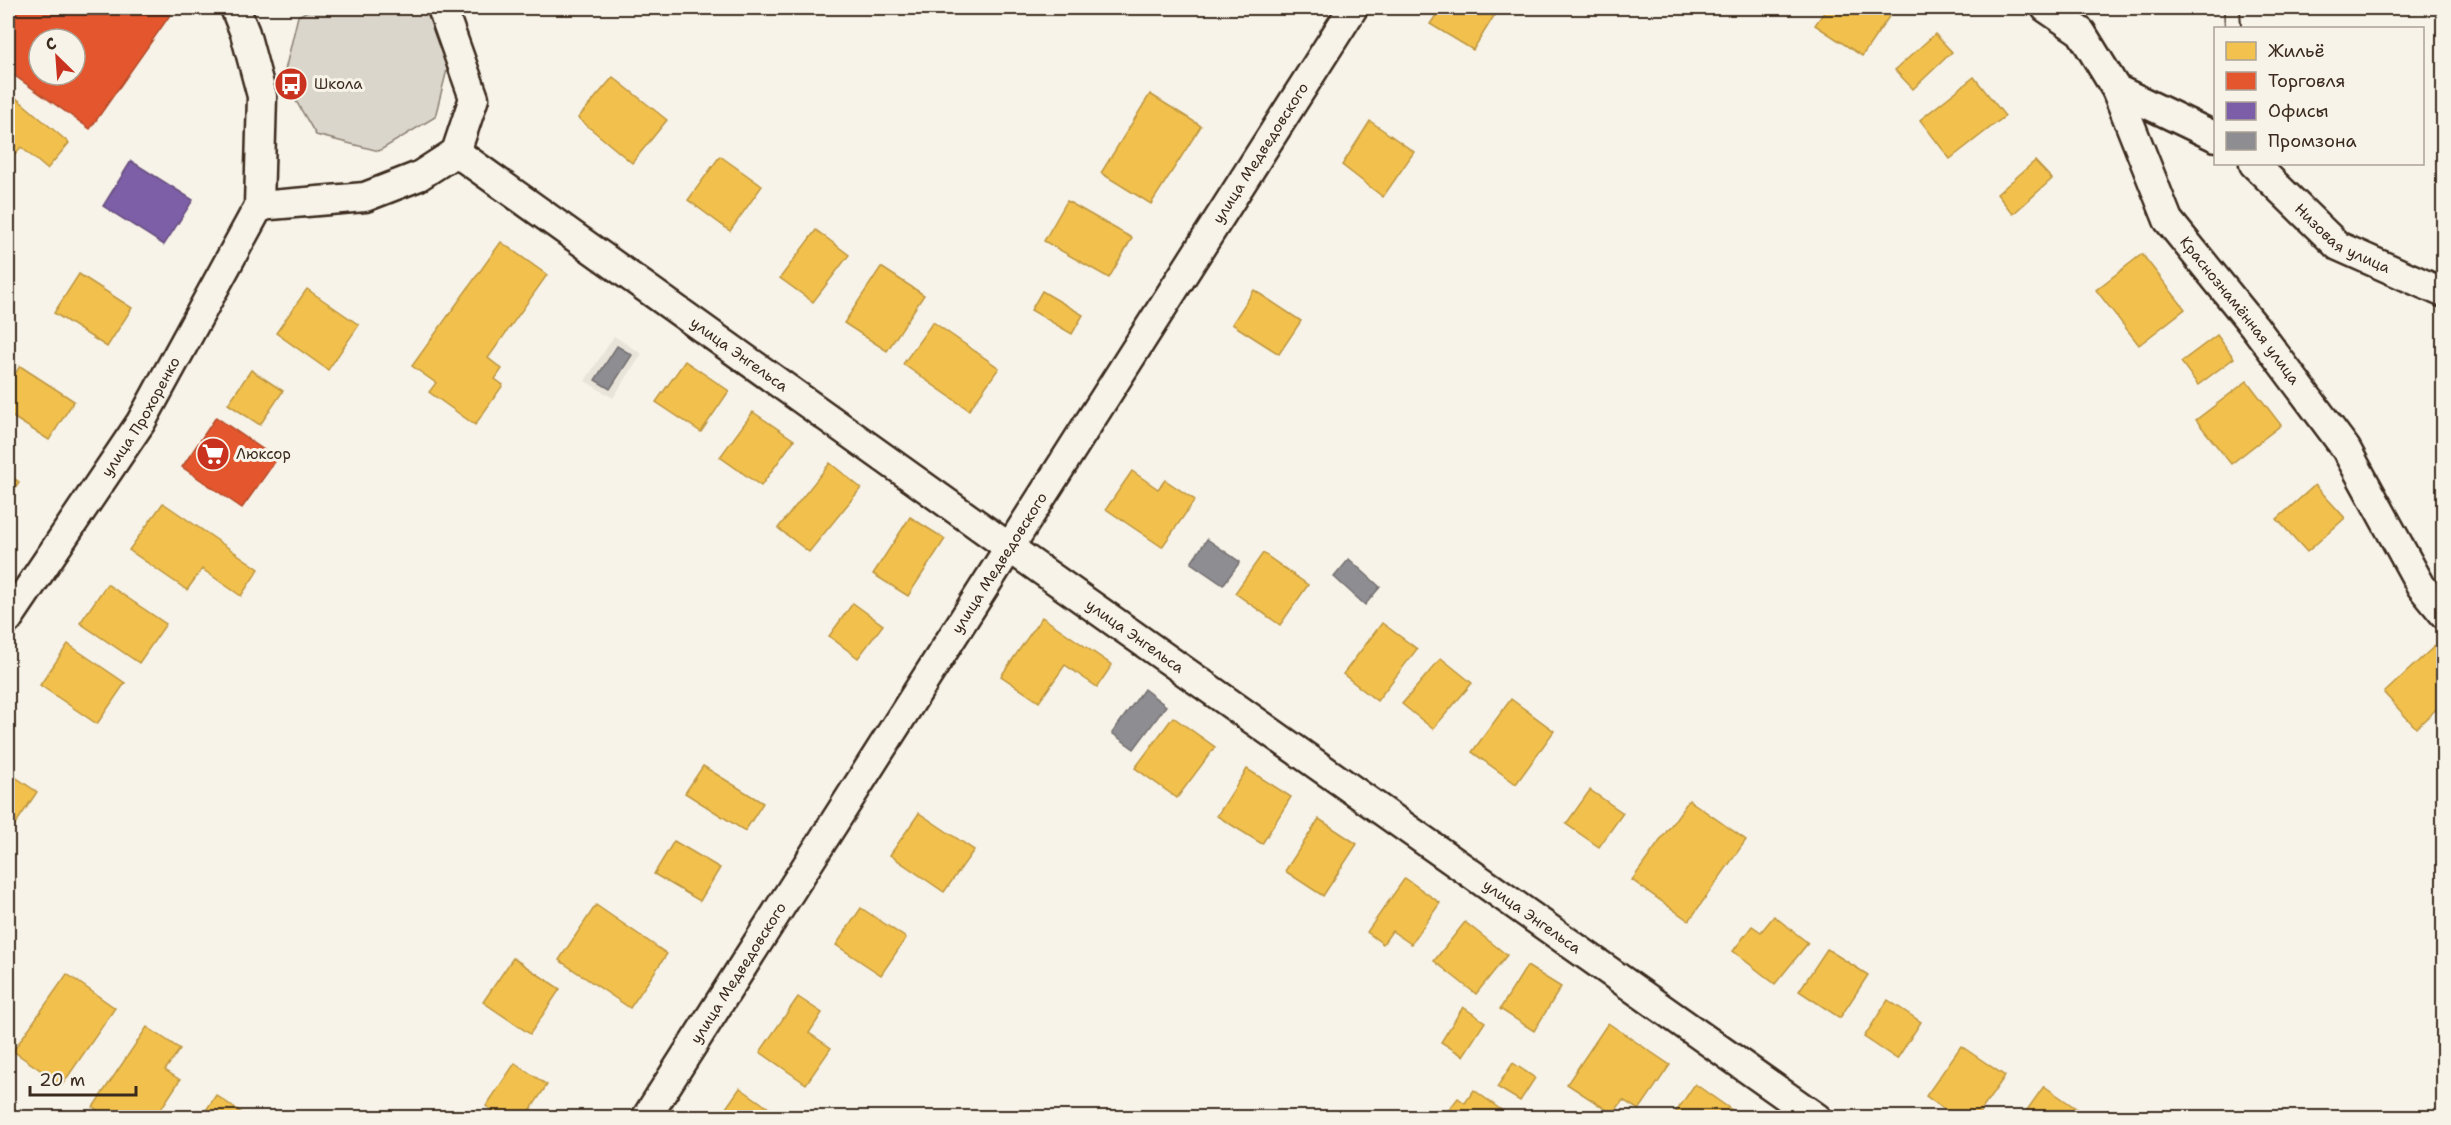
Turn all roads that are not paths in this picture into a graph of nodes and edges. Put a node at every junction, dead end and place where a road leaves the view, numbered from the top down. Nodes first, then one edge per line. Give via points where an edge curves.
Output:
1 (235, 8) edge
2 (442, 8) edge
3 (1353, 8) edge
4 (2046, 8) edge
5 (2232, 8) edge
6 (2083, 20) edge
7 (2233, 27) edge
8 (2116, 89) junction
9 (2214, 135) edge
10 (456, 152) junction
11 (2255, 165) edge
12 (259, 206) junction
13 (2444, 293) edge
14 (1010, 548) junction
15 (2444, 614) edge
16 (8, 618) edge
17 (646, 1118) edge
18 (1817, 1118) edge

1 - 12 street, улица Прохоренко via 262,96
2 - 10 street via 474,98
3 - 14 street, улица Медведовского
4 - 6 street, Краснознамённая улица
5 - 7 lane
6 - 8 street, Краснознамённая улица
8 - 9 street
8 - 15 street, Краснознамённая улица via 2168,219 2346,448 2421,586
10 - 12 street via 419,176 365,197
10 - 14 street, улица Энгельса
11 - 13 street, Низовая улица via 2338,246
12 - 16 street, улица Прохоренко via 141,422
14 - 17 street, улица Медведовского
14 - 18 street, улица Энгельса

